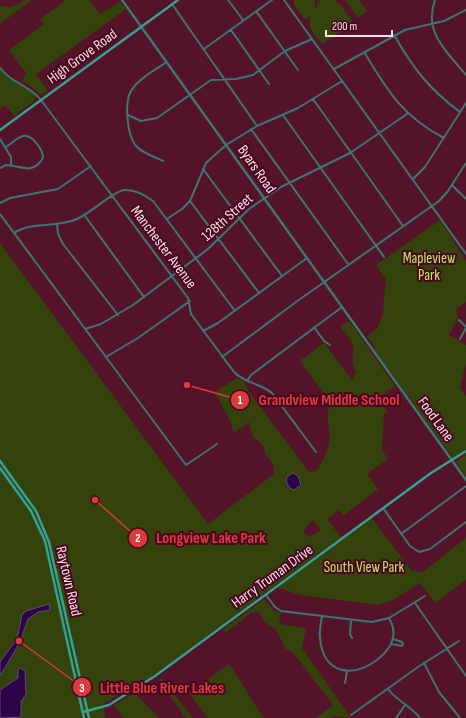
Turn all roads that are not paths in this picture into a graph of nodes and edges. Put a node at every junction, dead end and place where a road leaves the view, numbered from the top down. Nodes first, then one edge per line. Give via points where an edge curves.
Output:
1 (122, 0) edge
2 (178, 0) edge
3 (228, 0) edge
4 (272, 0) edge
5 (284, 0) edge
6 (435, 0) edge
7 (172, 4) junction
8 (466, 10) edge
9 (256, 11) junction
10 (243, 20) junction
11 (431, 23) junction
12 (142, 26) junction
13 (230, 29) junction
14 (394, 35) junction
15 (312, 39) junction
16 (204, 49) junction
17 (285, 52) junction
18 (364, 52) junction
19 (167, 62) junction
20 (0, 68) edge
21 (334, 69) junction
22 (298, 70) dead end
23 (260, 71) junction
24 (466, 75) edge
25 (225, 79) junction
26 (342, 81) junction
27 (269, 84) dead end
28 (190, 94) junction
29 (313, 99) junction
30 (41, 100) junction
31 (466, 103) edge
32 (460, 112) junction
33 (283, 114) junction
34 (407, 114) junction
35 (128, 115) junction
36 (257, 126) junction
37 (251, 129) junction
38 (0, 130) edge
39 (379, 133) junction
40 (444, 138) junction
41 (0, 139) edge
42 (226, 145) junction
43 (6, 147) junction
44 (350, 152) junction
45 (163, 161) dead end
46 (466, 163) edge
47 (11, 165) junction
48 (91, 166) junction
49 (0, 168) edge
50 (321, 168) junction
51 (203, 169) junction
52 (413, 179) junction
53 (289, 182) junction
54 (452, 185) junction
55 (113, 196) junction
56 (264, 198) junction
57 (466, 199) edge
58 (190, 201) junction
59 (0, 203) edge
60 (432, 206) junction
61 (0, 214) edge
62 (85, 216) junction
63 (239, 218) junction
64 (167, 219) junction
65 (57, 224) junction
66 (403, 226) junction
67 (14, 233) junction
68 (218, 239) junction
69 (375, 245) junction
70 (466, 254) edge
71 (384, 257) dead end
72 (196, 258) junction
73 (307, 258) junction
74 (348, 264) junction
75 (172, 276) junction
76 (282, 276) junction
77 (324, 282) junction
78 (259, 293) junction
79 (144, 297) junction
80 (190, 301) junction
81 (342, 307) junction
82 (235, 311) junction
83 (118, 315) junction
84 (459, 320) dead end
85 (314, 327) junction
86 (466, 328) edge
87 (85, 329) junction
88 (203, 331) junction
89 (460, 339) dead end
90 (330, 344) dead end
91 (373, 351) joint
92 (106, 357) junction
93 (222, 357) junction
94 (247, 381) junction
95 (217, 444) dead end
96 (466, 451) edge
97 (316, 452) dead end
98 (0, 461) edge
99 (452, 461) junction
100 (0, 468) edge
101 (466, 480) edge
102 (466, 486) edge
103 (383, 508) junction
104 (466, 522) edge
105 (401, 534) junction
106 (266, 595) junction
107 (425, 596) dead end
108 (415, 602) junction
109 (322, 616) junction
110 (390, 618) junction
111 (351, 620) junction
112 (352, 638) dead end
113 (393, 639) junction
114 (460, 641) dead end
115 (392, 644) junction
116 (448, 649) junction
117 (424, 663) junction
118 (347, 671) junction
119 (466, 676) edge
120 (345, 683) dead end
121 (388, 689) junction
122 (405, 705) junction
123 (87, 711) junction
124 (83, 712) junction
125 (351, 715) dead end
126 (84, 718) edge
127 (89, 718) edge
128 (396, 718) edge
129 (420, 718) edge
130 (460, 718) edge

1 - 12 street, Byars Road
2 - 7 main road, High Grove Road
3 - 10 street
4 - 9 street
5 - 15 street
6 - 11 street
7 - 12 main road, High Grove Road
7 - 16 street
8 - 11 street via 455,17
9 - 10 street
9 - 17 street
10 - 13 street
11 - 14 street via 412,27
11 - 24 street via 440,44
12 - 19 street, Byars Road
12 - 30 main road, High Grove Road
13 - 16 street
13 - 23 street
14 - 18 street
14 - 32 street via 423,80
15 - 17 street
15 - 21 street
16 - 25 street
17 - 22 street
17 - 23 street
18 - 21 street
18 - 34 street via 383,84
19 - 28 street, Byars Road
19 - 35 street via 132,88 127,101
20 - 30 street, Manchester Avenue via 7,76 30,88
21 - 26 street
23 - 25 street via 250,76
23 - 27 street
25 - 28 street via 210,80
25 - 36 street
26 - 29 street
26 - 39 street
28 - 35 street via 152,120 141,121
28 - 42 street, Byars Road
29 - 33 street
29 - 44 street
30 - 38 main road, High Grove Road
30 - 48 street, Manchester Avenue
31 - 32 street
32 - 40 street
33 - 36 street
33 - 50 street
34 - 39 street, 128th Street
34 - 40 street
35 - 45 street via 136,146
36 - 37 street
37 - 42 street
37 - 53 street
39 - 44 street, 128th Street
39 - 52 street
40 - 52 street via 425,167
41 - 43 street
42 - 51 street
42 - 56 street, Byars Road
43 - 47 street
43 - 47 street via 28,135 43,153 41,161 30,168 21,169
44 - 50 street, 128th Street
44 - 66 street
46 - 54 street
47 - 49 street
48 - 55 street, Manchester Avenue
48 - 59 street via 58,189 10,198
50 - 53 street, 128th Street
50 - 69 street
51 - 58 street
51 - 63 street
52 - 60 street
53 - 56 street, 128th Street
53 - 74 street
54 - 57 street
54 - 60 street
55 - 62 street
55 - 64 street via 125,190 141,193 153,201
55 - 75 street, Manchester Avenue
56 - 63 street, 128th Street
56 - 73 street, Byars Road
58 - 64 street
58 - 68 street
60 - 66 street
60 - 70 street
61 - 67 street
62 - 65 street
62 - 79 street
63 - 68 street, 128th Street
63 - 76 street
64 - 72 street
65 - 67 street via 22,228
65 - 83 street via 63,244
66 - 69 street
67 - 87 street
68 - 72 street, 128th Street
68 - 78 street
69 - 71 street
69 - 74 street
72 - 75 street, 128th Street
72 - 82 street
73 - 76 street
73 - 77 street, Byars Road
74 - 77 street
75 - 79 street, 128th Street
75 - 80 street, Manchester Avenue
76 - 78 street
77 - 81 street, Byars Road
77 - 93 street
78 - 82 street
79 - 83 street, 128th Street
80 - 88 street, Manchester Avenue via 191,314
80 - 92 street
81 - 85 street
81 - 91 street, Byars Road
82 - 88 street
83 - 87 street, 128th Street
84 - 86 street
85 - 90 street via 324,341
85 - 94 street via 251,375
86 - 89 street
87 - 92 street
88 - 93 street, Manchester Avenue
91 - 99 street, Food Lane
92 - 95 street via 186,465
93 - 94 street, Manchester Avenue via 237,375
94 - 97 street, Manchester Avenue via 272,393
96 - 99 main road, Harry Truman Drive
98 - 123 main road, Raytown Road via 36,511 49,542
99 - 101 street, Food Lane
99 - 103 main road, Harry Truman Drive
100 - 124 main road, Raytown Road via 31,510 45,541
102 - 105 street
103 - 105 street
103 - 106 main road, Harry Truman Drive
104 - 105 street via 430,549 419,552 410,546
106 - 109 street via 281,611
106 - 123 main road, Harry Truman Drive via 148,681 110,704
107 - 108 street
108 - 110 street
108 - 116 street
109 - 111 street
109 - 118 street via 320,637 324,655 333,665
110 - 111 street via 372,622
110 - 113 street
111 - 112 street
113 - 115 street
113 - 115 street via 403,644
114 - 116 street
115 - 118 street via 382,656 364,668
116 - 117 street
116 - 119 street
117 - 121 street
117 - 130 street via 439,692
118 - 120 street
121 - 122 street
121 - 125 street
122 - 128 street
122 - 129 street
123 - 124 main road, Harry Truman Drive
123 - 127 main road, Raytown Road
124 - 126 main road, Raytown Road

